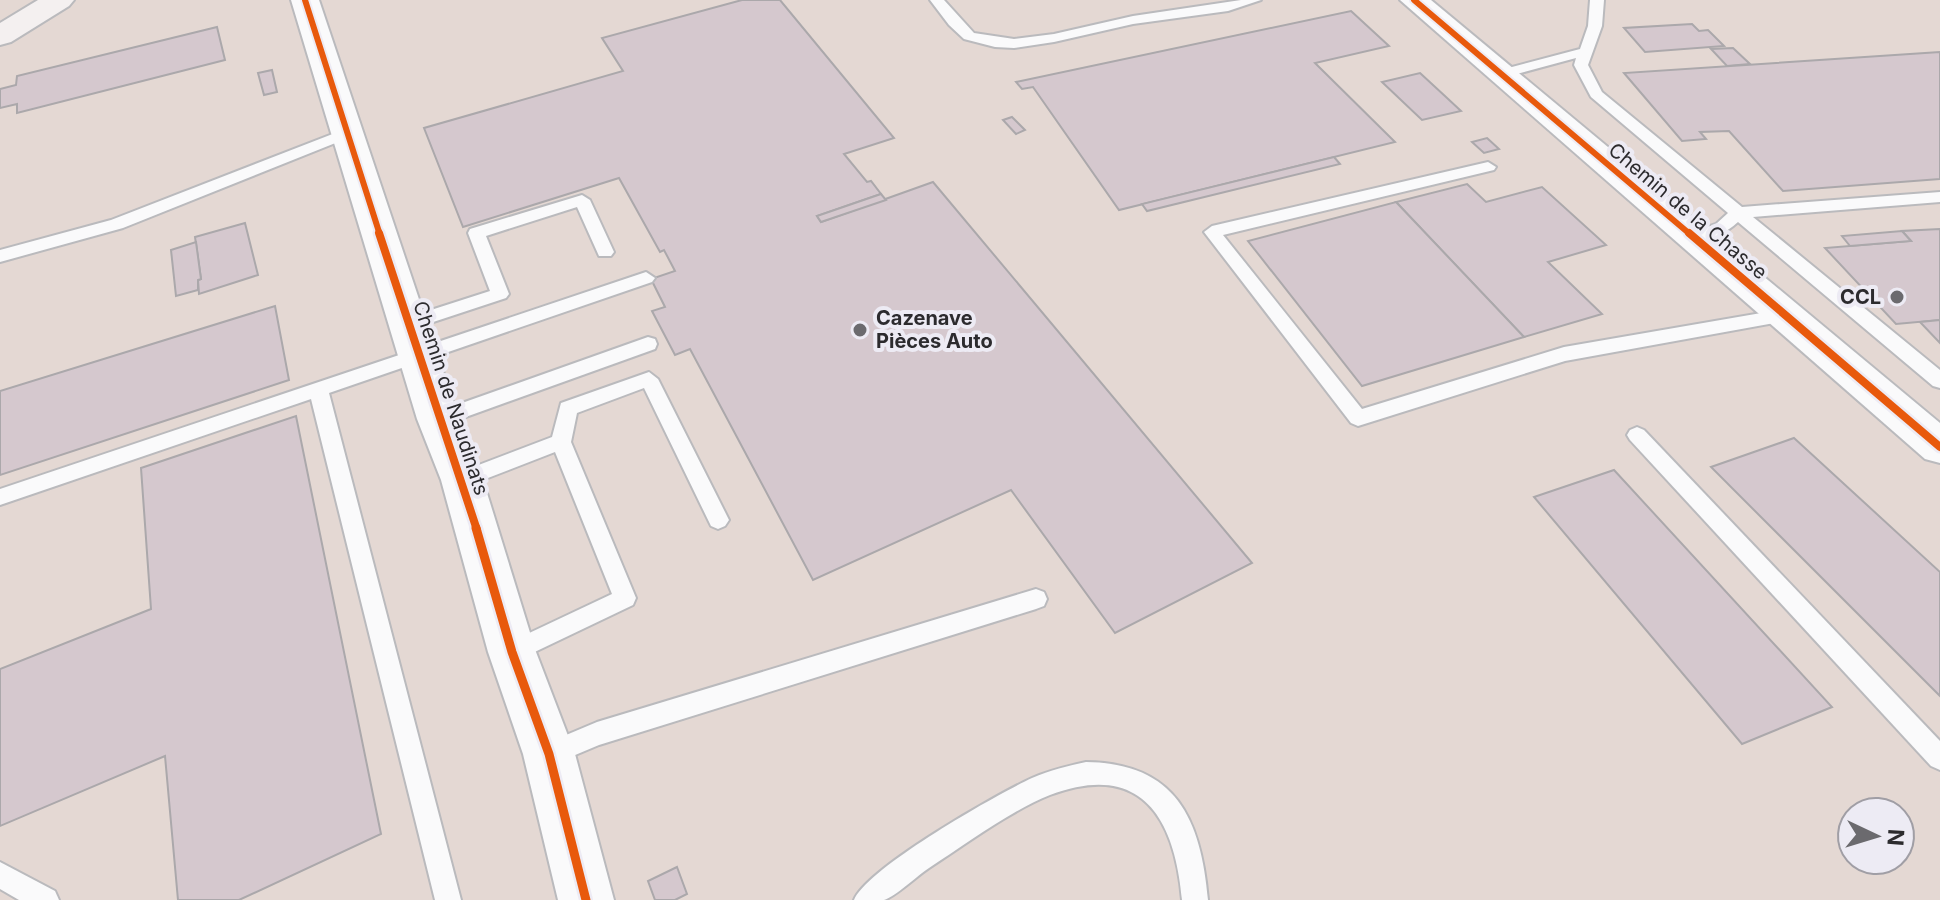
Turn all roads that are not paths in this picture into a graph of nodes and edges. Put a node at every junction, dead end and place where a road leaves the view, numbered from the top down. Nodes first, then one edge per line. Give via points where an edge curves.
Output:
1 (59, 0) edge
2 (305, 0) edge
3 (937, 0) edge
4 (1254, 0) edge
5 (1414, 0) edge
6 (1597, 0) edge
7 (3, 33) edge
8 (1583, 52) junction
9 (1502, 74) junction
10 (348, 133) junction
11 (1488, 167) dead end
12 (1940, 197) edge
13 (1738, 213) junction
14 (1694, 238) junction
15 (605, 252) dead end
16 (0, 256) edge
17 (646, 278) dead end
18 (1785, 315) junction
19 (413, 338) junction
20 (648, 344) dead end
21 (1940, 381) edge
22 (318, 389) junction
23 (438, 419) junction
24 (1637, 435) dead end
25 (561, 442) junction
26 (1940, 447) edge
27 (462, 480) junction
28 (0, 497) edge
29 (718, 520) dead end
30 (1036, 599) dead end
31 (512, 652) junction
32 (549, 754) junction
33 (1940, 758) edge
34 (0, 875) edge
35 (46, 900) edge
36 (448, 900) edge
37 (586, 900) edge
38 (867, 900) edge
39 (1195, 900) edge

1 - 7 street
2 - 10 street, Chemin de Naudinats
3 - 4 lane via 966,35 1016,42
5 - 9 street, Chemin de la Chasse
6 - 8 lane via 1595,26
8 - 9 lane
8 - 13 lane via 1581,65 1596,94
9 - 14 street, Chemin de la Chasse
10 - 16 lane via 117,224
10 - 19 street, Chemin de Naudinats
11 - 18 lane via 1212,232 1358,418 1564,354
12 - 13 lane
13 - 14 lane via 1722,228
13 - 21 lane
14 - 18 street, Chemin de la Chasse
15 - 19 lane via 582,200 476,233 500,294
17 - 19 lane
18 - 26 street, Chemin de la Chasse
19 - 22 lane
19 - 23 street, Chemin de Naudinats
20 - 23 lane
22 - 28 lane
22 - 36 lane
23 - 27 street, Chemin de Naudinats
24 - 33 lane
25 - 27 lane
25 - 29 lane via 568,408 649,379
25 - 31 lane via 625,598
27 - 31 street, Chemin de Naudinats
30 - 32 lane via 597,734
31 - 32 street, Chemin de Naudinats
32 - 37 street, Chemin de Naudinats
34 - 35 lane
38 - 39 lane via 1010,804 1050,783 1098,774 1140,780 1170,806 1190,853

